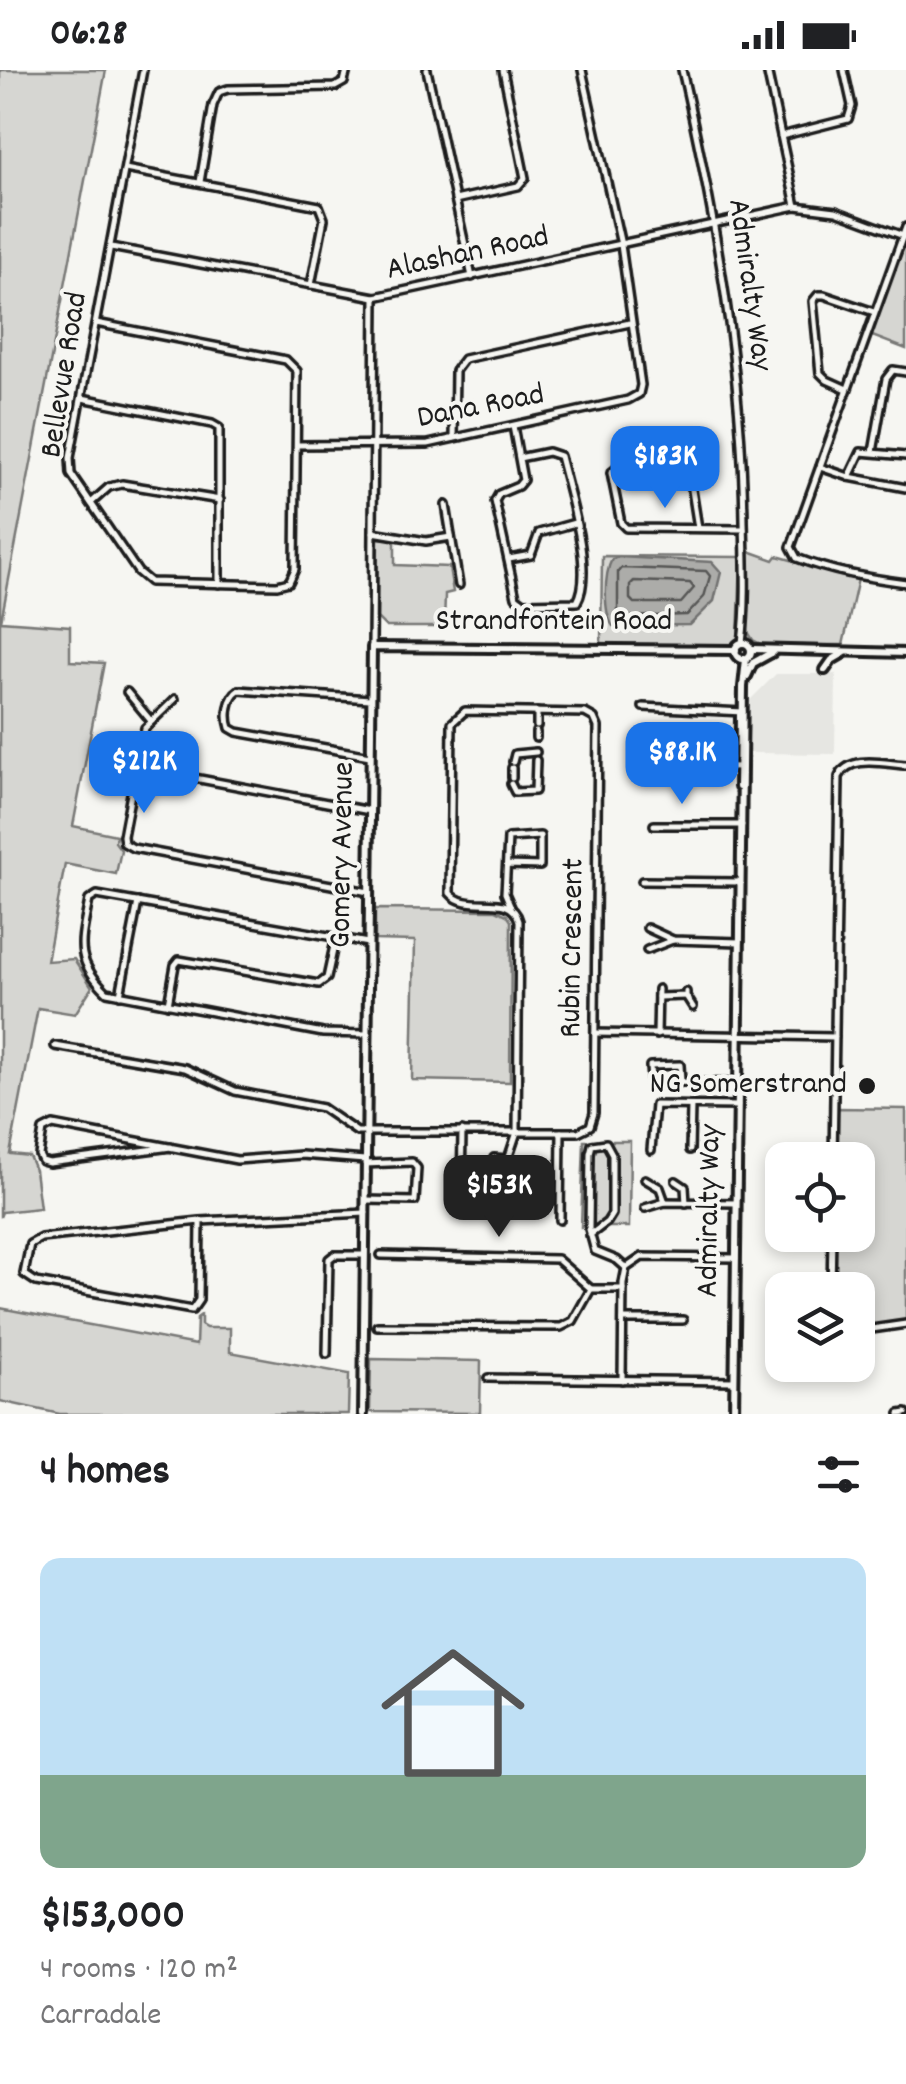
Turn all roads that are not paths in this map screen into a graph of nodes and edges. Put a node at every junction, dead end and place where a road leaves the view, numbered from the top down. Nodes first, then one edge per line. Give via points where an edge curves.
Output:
1 (143, 70) edge
2 (347, 70) edge
3 (427, 70) edge
4 (503, 70) edge
5 (582, 70) edge
6 (682, 70) edge
7 (767, 70) edge
8 (844, 70) edge
9 (781, 136) junction
10 (125, 168) junction
11 (200, 182) junction
12 (456, 200) junction
13 (796, 206) junction
14 (716, 223) junction
15 (906, 227) edge
16 (904, 236) edge
17 (621, 245) junction
18 (111, 247) junction
19 (472, 276) junction
20 (310, 285) junction
21 (375, 298) junction
22 (874, 312) junction
23 (631, 323) junction
24 (96, 324) junction
25 (906, 372) edge
26 (847, 389) junction
27 (82, 398) junction
28 (513, 426) junction
29 (454, 438) junction
30 (297, 444) junction
31 (374, 445) junction
32 (873, 452) junction
33 (906, 456) edge
34 (520, 458) junction
35 (820, 466) junction
36 (849, 477) junction
37 (906, 488) edge
38 (220, 500) junction
39 (91, 502) junction
40 (446, 505) dead end
41 (575, 524) junction
42 (698, 528) junction
43 (744, 529) junction
44 (373, 532) junction
45 (451, 537) junction
46 (509, 560) junction
47 (906, 582) edge
48 (219, 584) junction
49 (459, 585) dead end
50 (372, 647) junction
51 (745, 651) junction
52 (774, 651) junction
53 (850, 652) junction
54 (906, 653) edge
55 (825, 670) dead end
56 (743, 687) junction
57 (127, 692) dead end
58 (175, 699) dead end
59 (370, 699) junction
60 (643, 707) dead end
61 (536, 712) junction
62 (742, 712) junction
63 (151, 721) junction
64 (536, 744) junction
65 (370, 756) junction
66 (906, 765) edge
67 (136, 766) junction
68 (653, 766) dead end
69 (741, 767) junction
70 (370, 811) junction
71 (654, 825) dead end
72 (741, 826) junction
73 (508, 864) junction
74 (642, 881) dead end
75 (740, 882) junction
76 (370, 892) junction
77 (138, 902) junction
78 (511, 907) junction
79 (647, 928) dead end
80 (336, 939) junction
81 (674, 940) junction
82 (740, 942) junction
83 (368, 943) junction
84 (647, 950) dead end
85 (658, 989) dead end
86 (120, 995) junction
87 (658, 997) junction
88 (168, 1004) junction
89 (693, 1007) dead end
90 (595, 1033) junction
91 (367, 1034) junction
92 (657, 1034) junction
93 (738, 1036) junction
94 (835, 1036) junction
95 (55, 1046) dead end
96 (681, 1082) junction
97 (738, 1084) junction
98 (691, 1106) junction
99 (738, 1106) junction
100 (462, 1131) junction
101 (366, 1132) junction
102 (517, 1132) junction
103 (561, 1132) junction
104 (834, 1142) edge
105 (171, 1147) junction
106 (651, 1150) dead end
107 (690, 1150) dead end
108 (494, 1158) dead end
109 (508, 1159) junction
110 (365, 1162) junction
111 (645, 1179) dead end
112 (676, 1181) dead end
113 (461, 1197) dead end
114 (516, 1198) junction
115 (492, 1199) dead end
116 (366, 1200) junction
117 (528, 1202) dead end
118 (666, 1202) junction
119 (686, 1202) junction
120 (736, 1203) junction
121 (645, 1208) dead end
122 (366, 1213) junction
123 (560, 1220) dead end
124 (200, 1221) junction
125 (590, 1235) junction
126 (366, 1255) junction
127 (381, 1255) dead end
128 (736, 1258) junction
129 (626, 1268) junction
130 (591, 1288) junction
131 (622, 1289) junction
132 (623, 1320) junction
133 (682, 1320) dead end
134 (906, 1324) edge
135 (377, 1326) dead end
136 (875, 1329) edge
137 (327, 1354) dead end
138 (488, 1378) dead end
139 (622, 1380) junction
140 (734, 1381) junction
141 (364, 1414) edge
142 (734, 1414) edge

1 - 10 street, Bellevue Road
2 - 11 street via 334,87 219,92
3 - 12 street
4 - 12 street via 525,178 518,186
5 - 17 street, Dana Road
6 - 14 street, Admiralty Way
7 - 9 street
8 - 9 street via 852,106 848,120
9 - 13 street
10 - 11 street
10 - 18 street, Bellevue Road
11 - 20 street via 321,208
12 - 19 street
13 - 14 street, Alashan Road
13 - 16 street
14 - 17 street, Alashan Road
14 - 43 street, Admiralty Way via 740,406
15 - 16 street
16 - 22 street
17 - 19 street, Alashan Road
17 - 23 street, Dana Road
18 - 20 street, Alashan Road
18 - 24 street, Bellevue Road
19 - 21 street, Alashan Road
20 - 21 street, Alashan Road
21 - 31 street, Gomery Avenue
22 - 26 street
22 - 26 street via 824,294 813,301 820,374
23 - 28 street, Dana Road via 641,388 636,397
23 - 29 street via 464,360 455,371
24 - 27 street, Bellevue Road
24 - 30 street via 289,361 297,370
25 - 32 street via 893,370 886,379
26 - 35 street
27 - 38 street via 217,426
27 - 39 street, Bellevue Road via 70,468
28 - 29 street, Dana Road
28 - 34 street
29 - 31 street, Dana Road
30 - 31 street, Dana Road
30 - 48 street, Bellevue Road via 292,580
31 - 44 street, Gomery Avenue
32 - 33 street
32 - 36 street via 858,454
34 - 41 street via 559,454
34 - 46 street via 522,482 495,502
35 - 36 street
35 - 47 street via 793,552 826,567
36 - 37 street
38 - 39 street via 122,484
38 - 48 street
39 - 48 street, Bellevue Road via 146,579
40 - 45 street
41 - 46 street via 539,533 531,555
41 - 46 street via 582,564 577,602 519,602
42 - 42 street via 626,528 611,473 687,458
42 - 43 street
43 - 51 street, Admiralty Way
44 - 45 street
44 - 50 street, Gomery Avenue
45 - 49 street
50 - 51 street, Strandfontein Road
50 - 59 street, Gomery Avenue
51 - 52 street, Strandfontein Road
51 - 56 street, Admiralty Way
51 - 62 street, Admiralty Way
52 - 53 street, Strandfontein Road
52 - 56 street via 753,663
53 - 54 street, Strandfontein Road
53 - 55 street
56 - 62 street, Admiralty Way
57 - 63 street
58 - 63 street
59 - 65 street, Gomery Avenue
59 - 65 street via 239,690 228,718 237,732
60 - 62 street
61 - 64 street
61 - 78 street, Rubin Crescent via 466,711 451,730 450,893 463,903
61 - 90 street, Rubin Crescent via 585,713 598,727
62 - 69 street, Admiralty Way
63 - 67 street
64 - 64 street via 535,791 515,792 516,753
65 - 70 street, Gomery Avenue
66 - 94 street via 856,763 839,774
67 - 70 street
67 - 76 street via 122,836 129,846
68 - 69 street
69 - 72 street, Admiralty Way
70 - 76 street, Gomery Avenue
71 - 72 street
72 - 75 street, Admiralty Way
73 - 73 street via 508,837 540,836 540,866
73 - 78 street via 505,893
74 - 75 street
75 - 82 street, Admiralty Way
76 - 83 street, Gomery Avenue
77 - 80 street
77 - 86 street
77 - 86 street via 91,897 80,948 102,989
78 - 102 street, Rubin Crescent via 519,924
79 - 81 street
80 - 83 street
80 - 88 street via 327,978 319,984 179,960
81 - 82 street
81 - 84 street
82 - 93 street, Admiralty Way
83 - 91 street, Gomery Avenue
85 - 87 street
86 - 88 street
87 - 89 street via 686,994
87 - 92 street
88 - 91 street via 324,1033
90 - 92 street
90 - 103 street, Rubin Crescent via 594,1117 588,1128
91 - 101 street, Gomery Avenue
92 - 93 street
93 - 94 street
93 - 97 street, Admiralty Way
94 - 104 street
95 - 101 street via 185,1068 235,1091 322,1108
96 - 96 street via 650,1081 650,1066 680,1065
96 - 97 street
97 - 99 street, Admiralty Way
98 - 99 street
98 - 106 street via 654,1106
98 - 107 street
99 - 120 street, Admiralty Way
100 - 101 street
100 - 102 street
100 - 113 street
101 - 110 street, Gomery Avenue
102 - 103 street
102 - 109 street, Rubin Crescent
103 - 123 street
105 - 105 street via 49,1125 39,1155 49,1163
105 - 110 street via 244,1160 301,1155
108 - 109 street
109 - 114 street via 516,1166
110 - 116 street, Gomery Avenue
110 - 116 street via 412,1162 418,1168 415,1201
111 - 118 street
112 - 119 street via 685,1187
114 - 115 street
114 - 117 street
116 - 122 street, Gomery Avenue
118 - 119 street
118 - 121 street
119 - 120 street
120 - 128 street, Admiralty Way
122 - 124 street
122 - 126 street, Gomery Avenue
124 - 124 street via 37,1238 24,1274 36,1282 192,1310 199,1300
125 - 125 street via 590,1154 592,1146 606,1143 612,1154 612,1214
125 - 129 street via 595,1251
126 - 137 street via 329,1260
126 - 141 street, Gomery Avenue
127 - 130 street via 557,1258
128 - 129 street via 642,1257
128 - 140 street, Admiralty Way
129 - 131 street
130 - 131 street
130 - 135 street via 573,1321 561,1327
131 - 132 street
132 - 133 street
132 - 139 street
134 - 136 street
138 - 139 street
139 - 140 street
140 - 142 street, Admiralty Way

